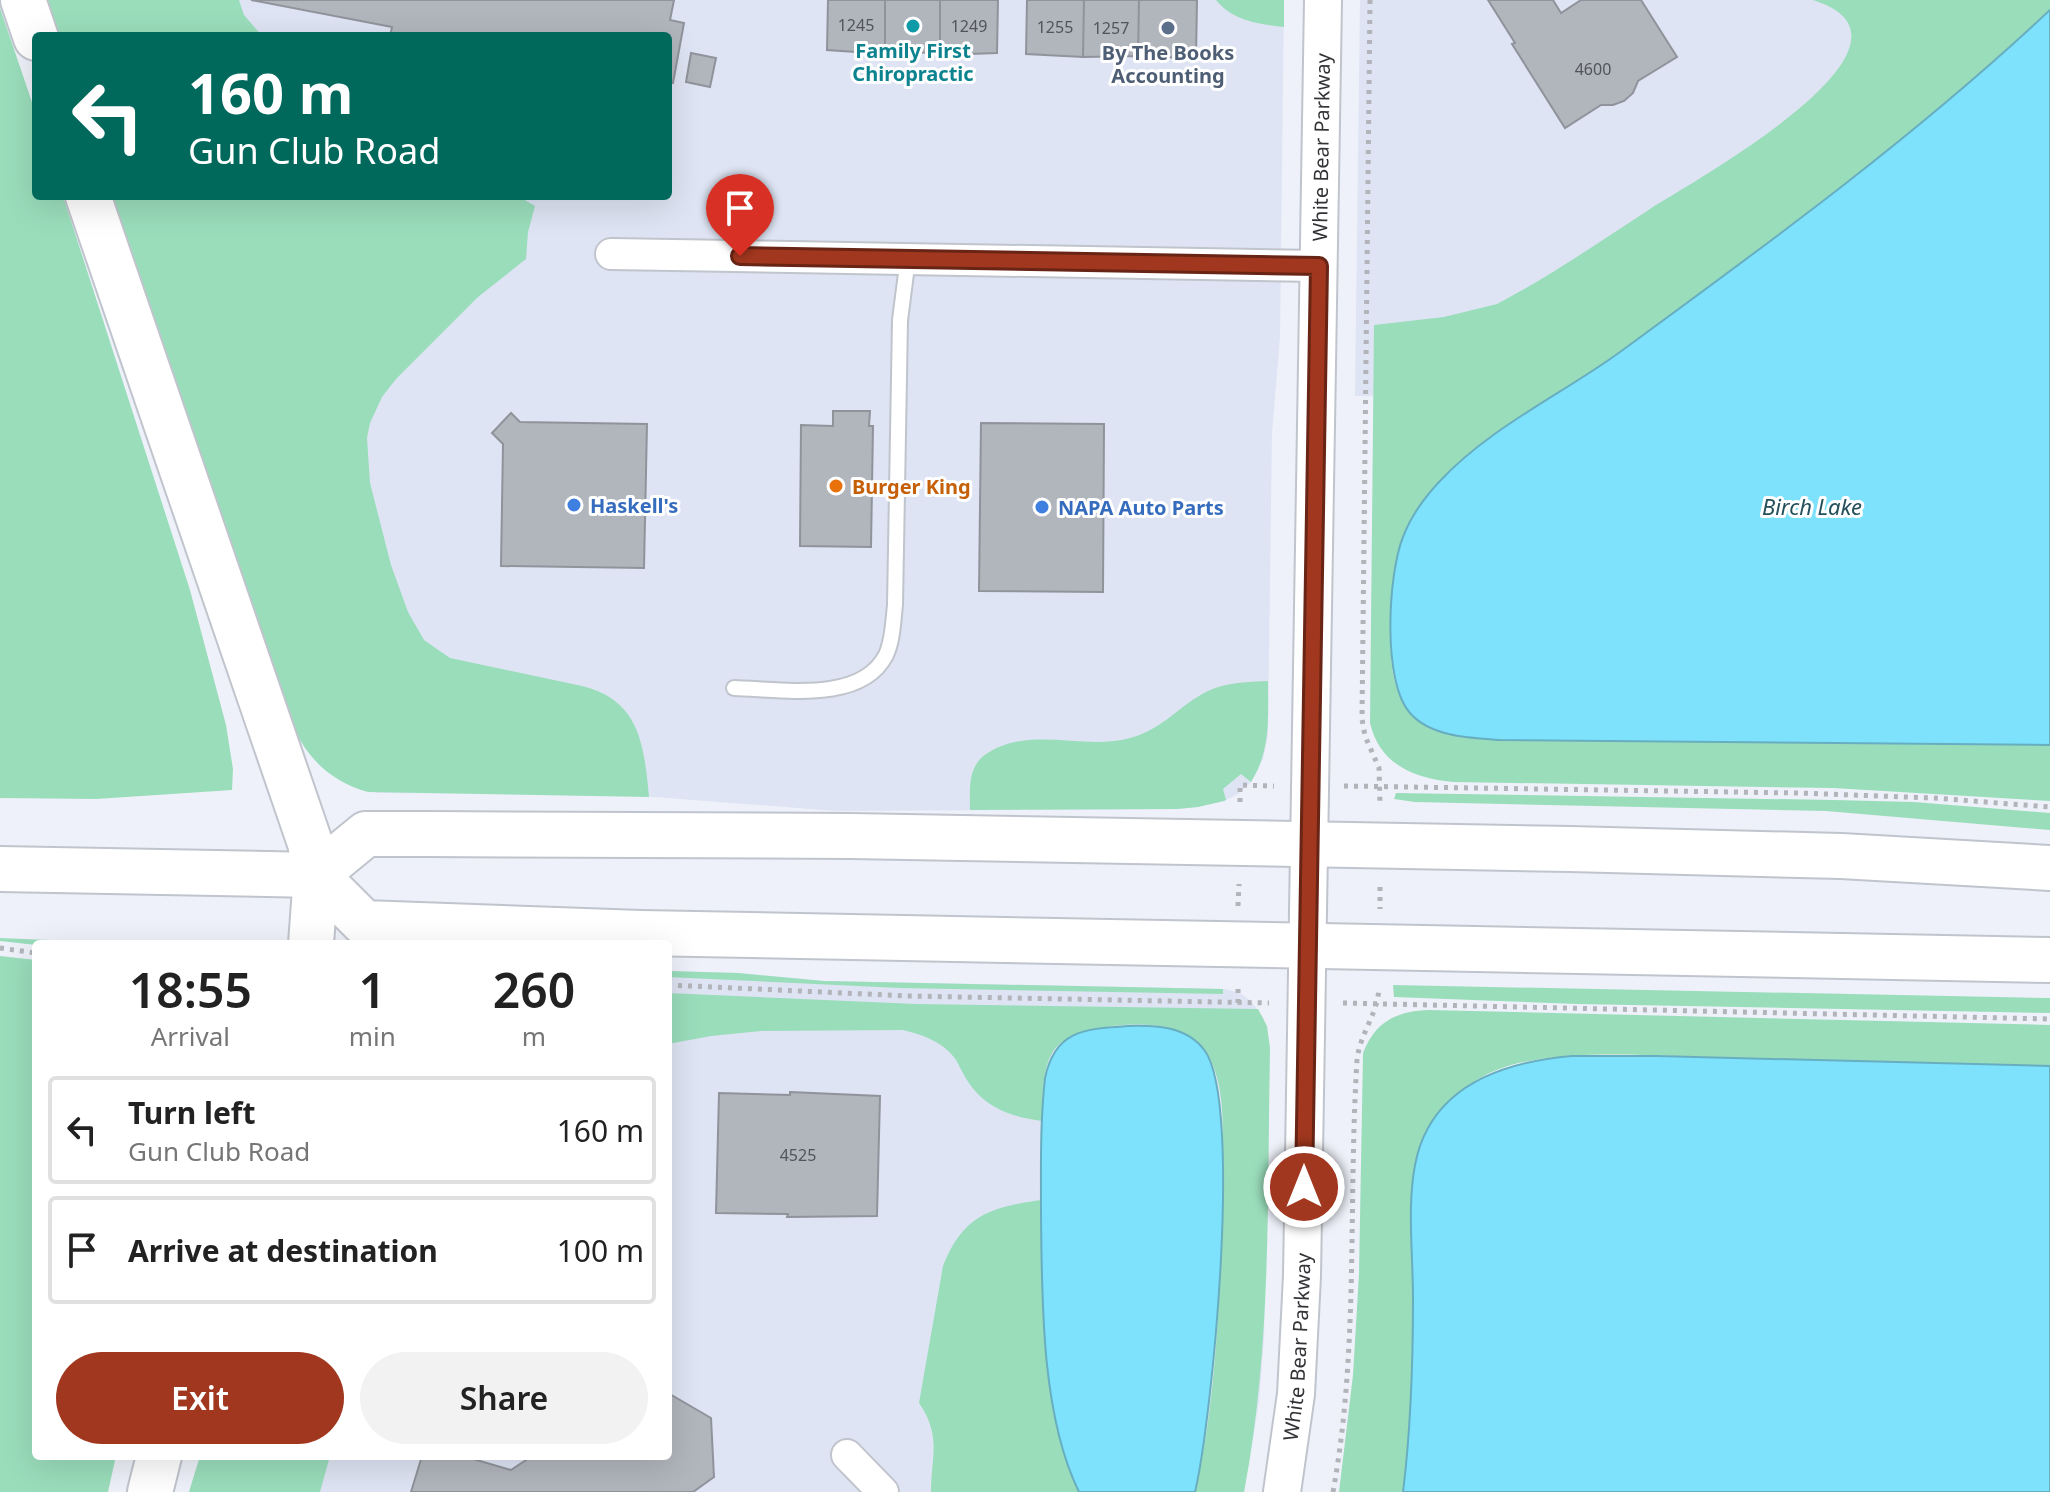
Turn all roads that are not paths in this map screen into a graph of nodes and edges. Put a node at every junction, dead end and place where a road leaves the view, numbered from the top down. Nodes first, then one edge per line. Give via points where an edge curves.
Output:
1 (23, 0) edge
2 (1323, 0) edge
3 (34, 32) edge
4 (89, 200) edge
5 (611, 254) dead end
6 (908, 258) junction
7 (1319, 266) junction
8 (734, 688) dead end
9 (1308, 844) junction
10 (2050, 868) edge
11 (0, 869) edge
12 (316, 875) junction
13 (311, 940) edge
14 (1307, 945) junction
15 (2050, 960) edge
16 (847, 1455) dead end
17 (158, 1460) edge
18 (150, 1492) edge
19 (883, 1492) edge
20 (1282, 1492) edge

1 - 3 main road
2 - 7 street, White Bear Parkway
4 - 12 main road via 310,843
5 - 6 street
6 - 7 street
6 - 8 lane via 900,320 895,605 886,654 865,679 842,687
7 - 9 street, White Bear Parkway
9 - 10 main road via 1841,856
9 - 12 main road via 366,834
9 - 14 street, White Bear Parkway
11 - 12 main road
12 - 13 main road
12 - 14 main road via 364,923
14 - 15 main road
14 - 20 street, White Bear Parkway via 1299,1354
16 - 19 street
17 - 18 main road

